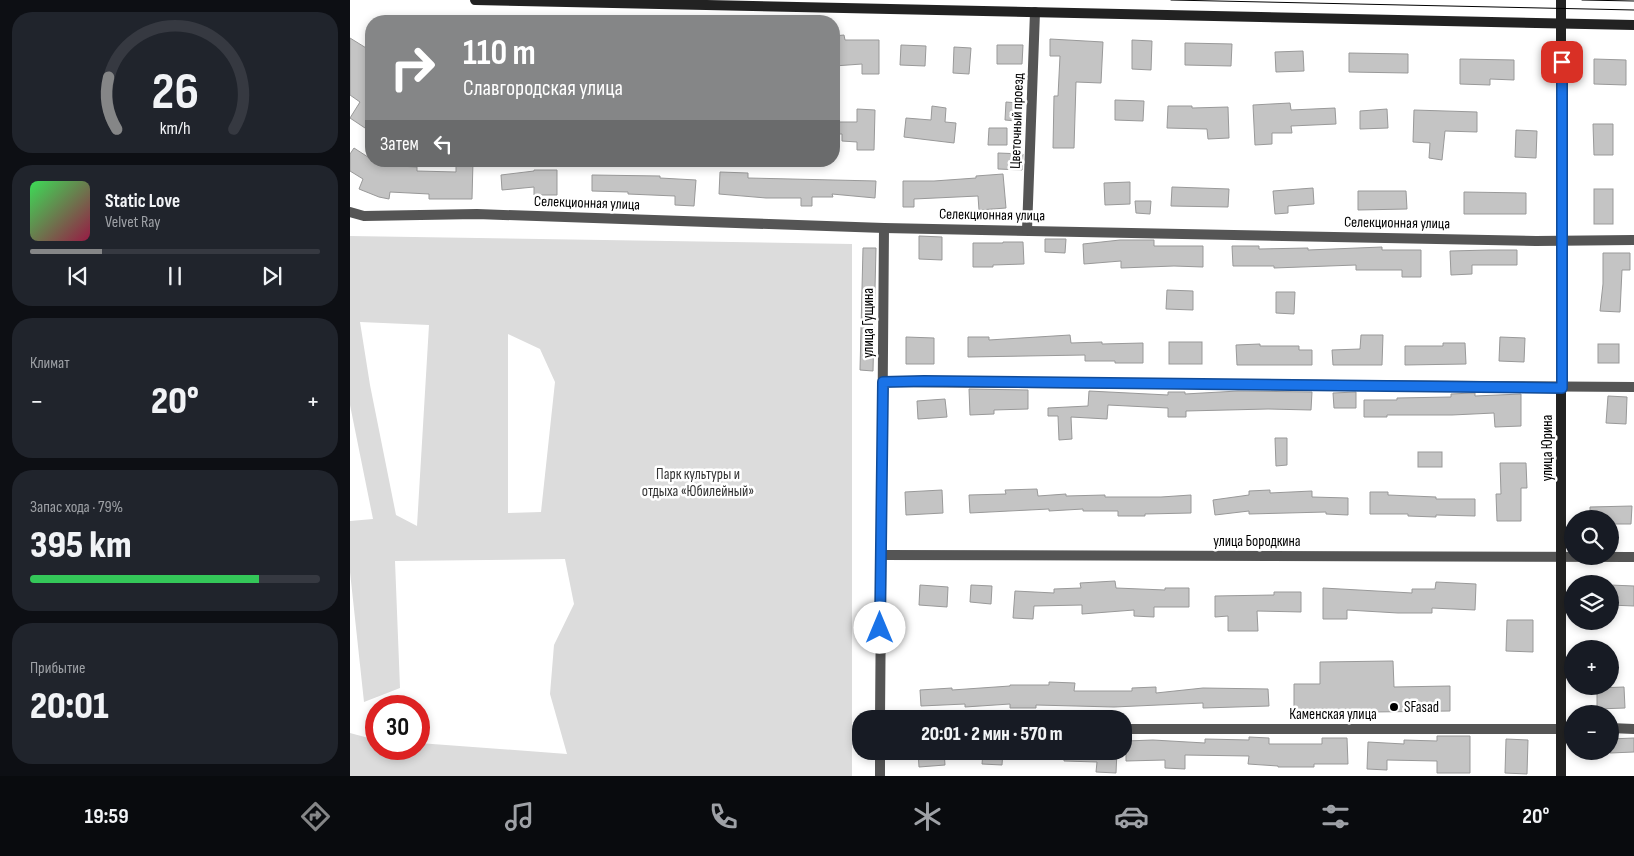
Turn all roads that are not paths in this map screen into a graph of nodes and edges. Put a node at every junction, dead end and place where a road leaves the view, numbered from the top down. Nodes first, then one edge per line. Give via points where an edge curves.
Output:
1 (475, 0) edge
2 (1561, 0) edge
3 (1036, 12) junction
4 (1562, 23) junction
5 (1634, 25) edge
6 (350, 212) edge
7 (884, 228) junction
8 (1027, 230) junction
9 (1562, 240) junction
10 (1634, 240) edge
11 (883, 382) junction
12 (1634, 387) edge
13 (1562, 388) junction
14 (880, 555) junction
15 (1562, 557) junction
16 (1634, 557) edge
17 (1566, 705) edge
18 (880, 710) edge
19 (1619, 728) edge
20 (1634, 728) edge
21 (1132, 729) edge
22 (1564, 729) edge
23 (1564, 757) edge
24 (880, 760) edge
25 (880, 776) edge
26 (1562, 776) edge

1 - 3 main road
2 - 4 main road, улица Юрина
3 - 4 main road
3 - 8 street, Цветочный проезд
4 - 5 main road
4 - 9 main road, улица Юрина
6 - 7 street, Селекционная улица via 364,216 477,214
7 - 8 street, Селекционная улица
7 - 11 street, улица Гущина
8 - 9 street, Селекционная улица
9 - 10 street, Селекционная улица
9 - 13 main road, улица Юрина
11 - 13 street
11 - 14 street, улица Гущина
12 - 13 street
13 - 15 main road, улица Юрина
14 - 15 street, улица Бородкина
14 - 18 street, улица Гущина
15 - 16 street, улица Бородкина
15 - 17 main road, улица Юрина
19 - 20 street
21 - 22 street, Каменская улица
23 - 26 main road, улица Юрина
24 - 25 street

